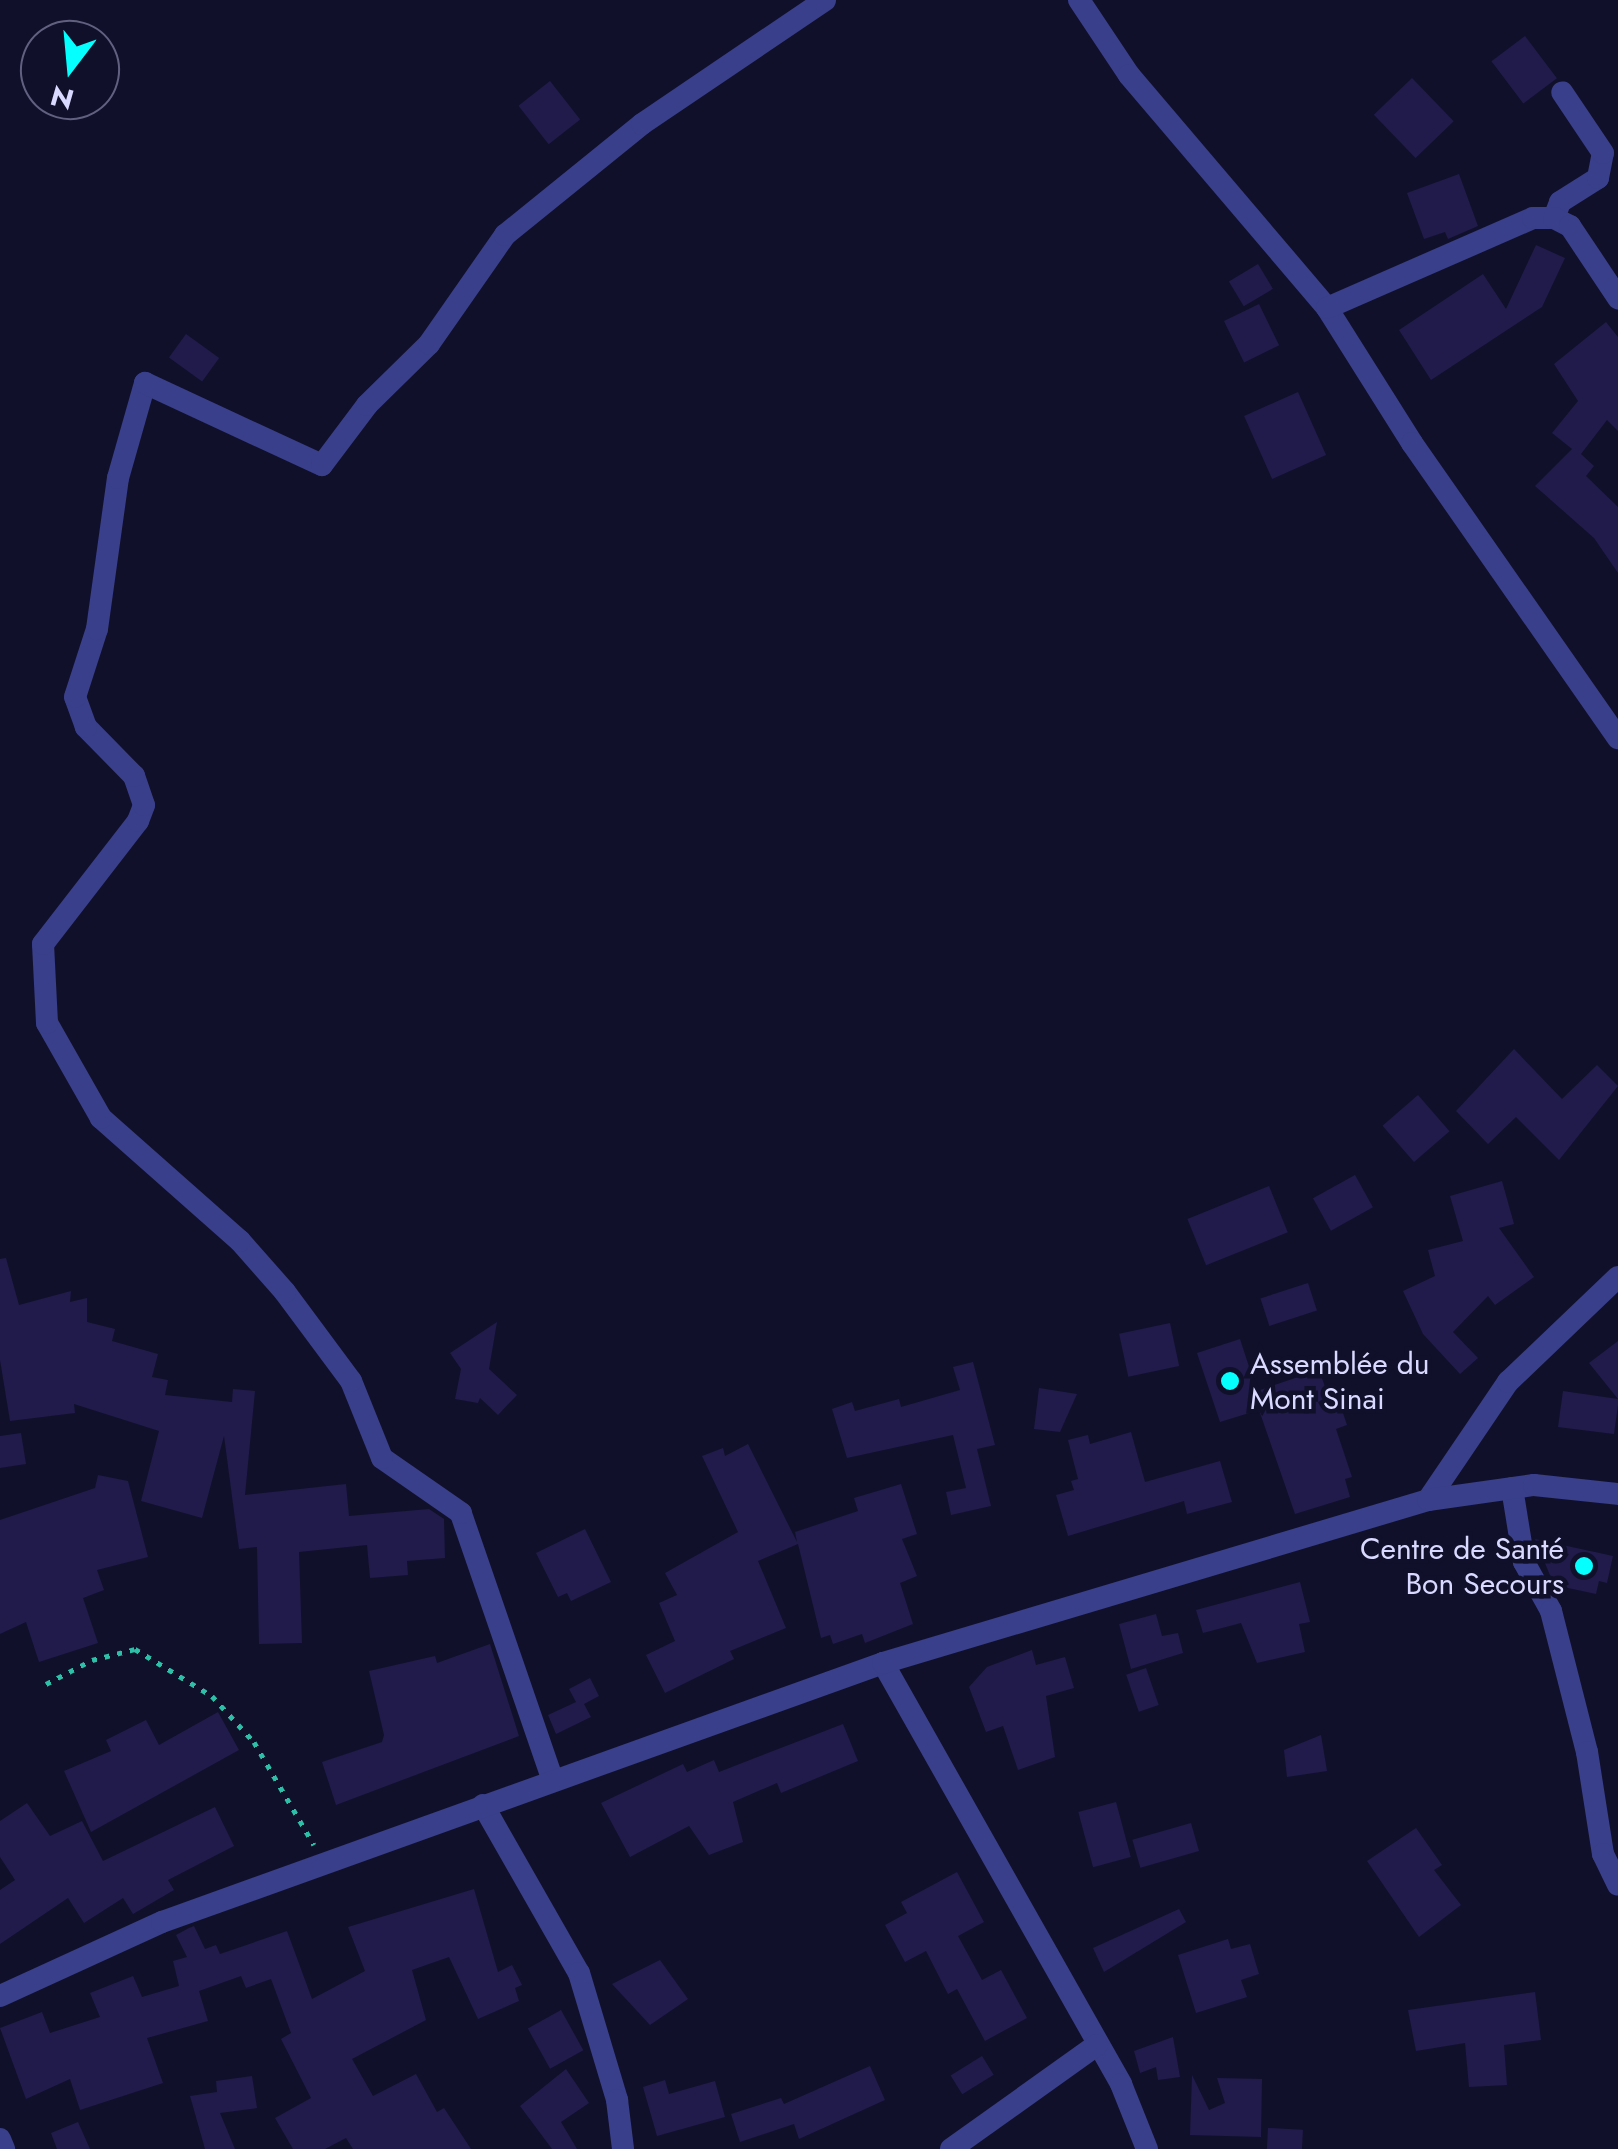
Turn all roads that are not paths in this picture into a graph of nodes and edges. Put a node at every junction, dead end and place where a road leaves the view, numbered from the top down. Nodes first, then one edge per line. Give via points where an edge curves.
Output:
1 (825, 0) edge
2 (1079, 0) edge
3 (1562, 92) dead end
4 (1554, 218) junction
5 (1618, 298) edge
6 (1327, 308) junction
7 (1618, 738) edge
8 (1618, 1277) edge
9 (1512, 1488) junction
10 (1618, 1494) edge
11 (1428, 1500) junction
12 (883, 1663) junction
13 (552, 1778) junction
14 (483, 1805) junction
15 (1618, 1884) edge
16 (0, 1996) edge
17 (1098, 2045) junction
18 (0, 2139) edge
19 (4, 2149) edge
20 (622, 2149) edge
21 (951, 2149) edge
22 (1147, 2149) edge

1 - 13 street via 642,124 504,235 428,344 367,405 322,466 145,383 118,478 97,629 75,697 86,727 134,776 144,805 43,944 46,1023 101,1118 240,1240 285,1292 351,1381 382,1458 461,1513
2 - 6 street via 1129,75
3 - 4 street via 1602,153 1598,178 1560,202
4 - 5 street via 1570,226
4 - 6 street via 1533,218
6 - 7 street via 1412,443
8 - 11 street via 1508,1382
9 - 10 street
9 - 11 street
9 - 15 street via 1524,1562 1550,1611 1588,1752 1603,1854
11 - 12 street
12 - 13 street
12 - 17 street
13 - 14 street
14 - 16 street via 162,1922
14 - 20 street via 578,1973 617,2100
17 - 21 street
17 - 22 street
18 - 19 street

